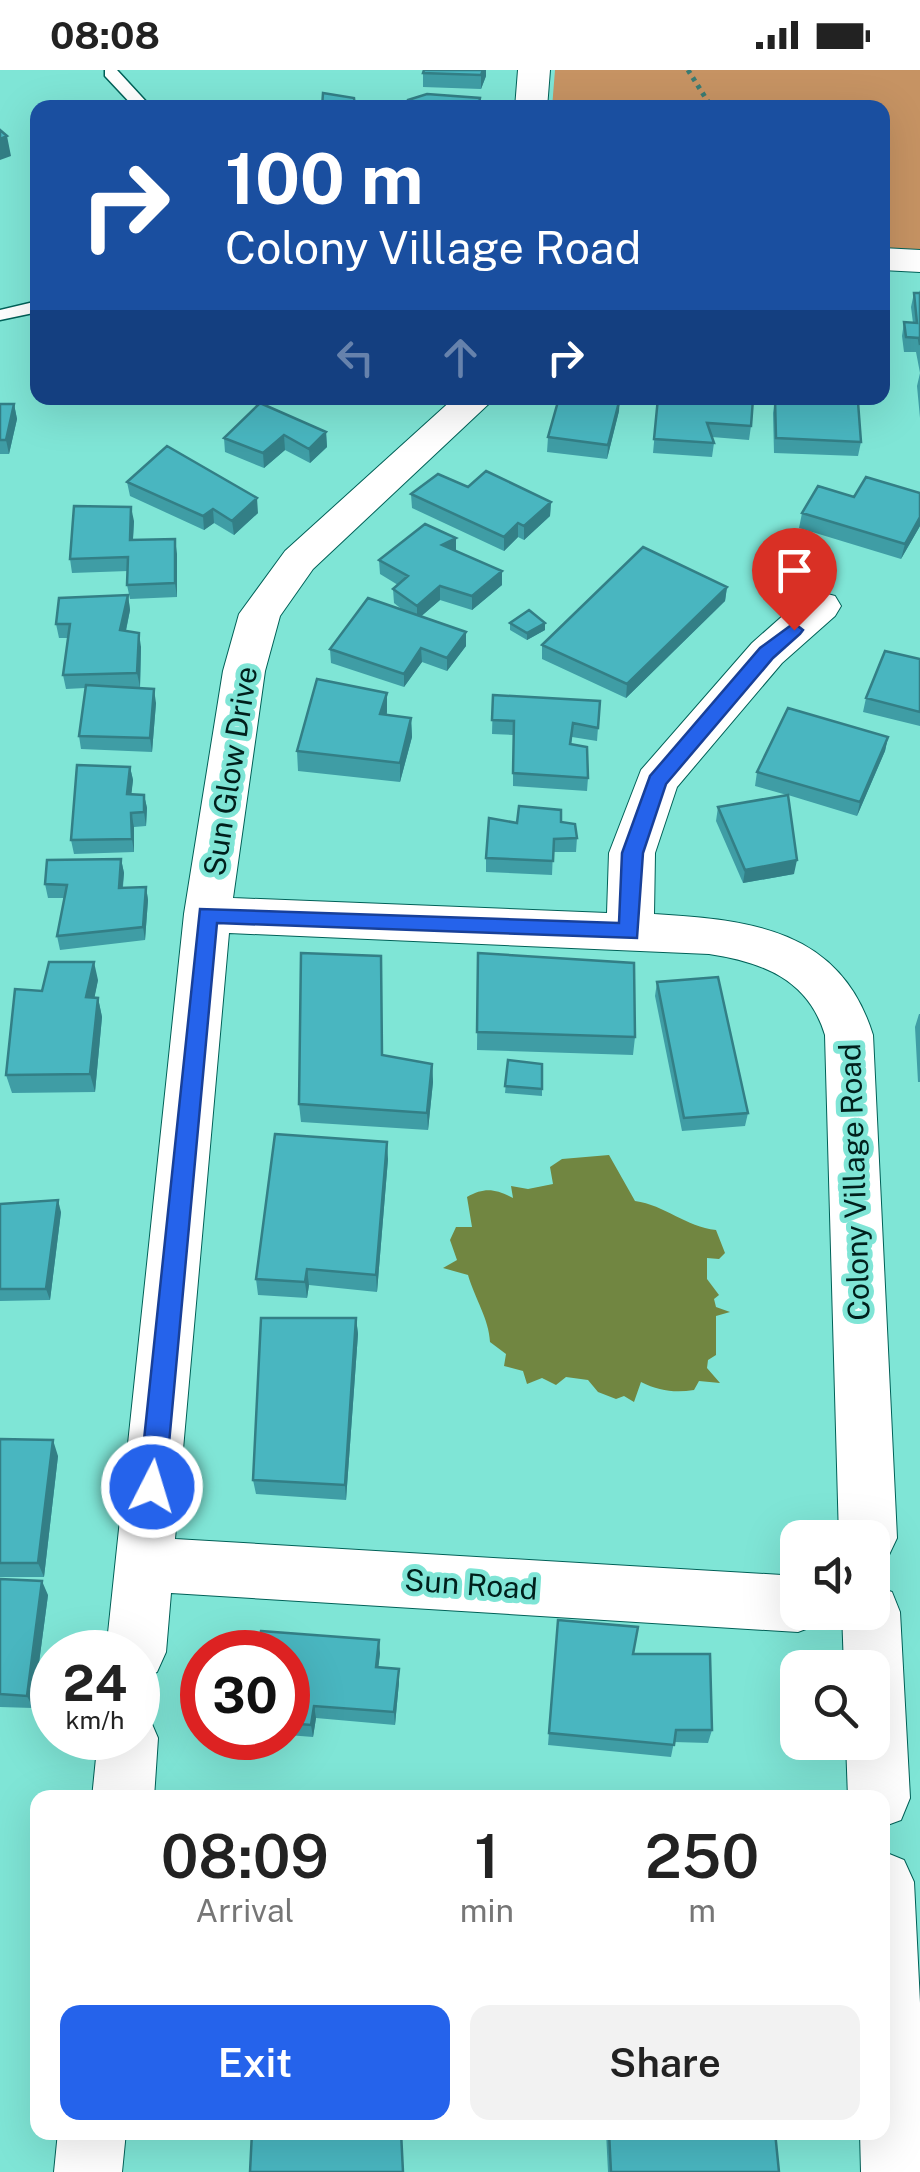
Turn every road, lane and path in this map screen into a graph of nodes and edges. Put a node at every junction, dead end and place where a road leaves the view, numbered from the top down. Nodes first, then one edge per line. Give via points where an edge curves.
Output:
1 (534, 70) edge
2 (688, 70) edge
3 (111, 73) dead end
4 (136, 100) edge
5 (532, 100) edge
6 (707, 100) edge
7 (890, 259) edge
8 (920, 261) edge
9 (30, 308) edge
10 (0, 316) edge
11 (468, 405) edge
12 (820, 606) dead end
13 (207, 914) junction
14 (630, 932) junction
15 (867, 1520) edge
16 (144, 1564) junction
17 (780, 1603) edge
18 (138, 1630) edge
19 (872, 1630) edge
20 (126, 1760) edge
21 (124, 1790) edge
22 (879, 1790) edge
23 (890, 2060) edge
24 (91, 2140) edge
25 (88, 2172) edge
26 (895, 2172) edge

1 - 5 street
2 - 6 path
3 - 4 lane
7 - 8 street
9 - 10 lane
11 - 13 street, Sun Glow Drive via 299,560 260,614 244,671
12 - 14 street via 766,653 657,781 632,853
13 - 14 street, Colony Village Road
13 - 16 street, Sun Glow Drive
14 - 15 street, Colony Village Road via 775,950 804,965 842,1008 850,1034
16 - 17 street, Sun Road
16 - 18 street, Sun Glow Drive
19 - 22 street
20 - 21 street
23 - 26 street
24 - 25 street

